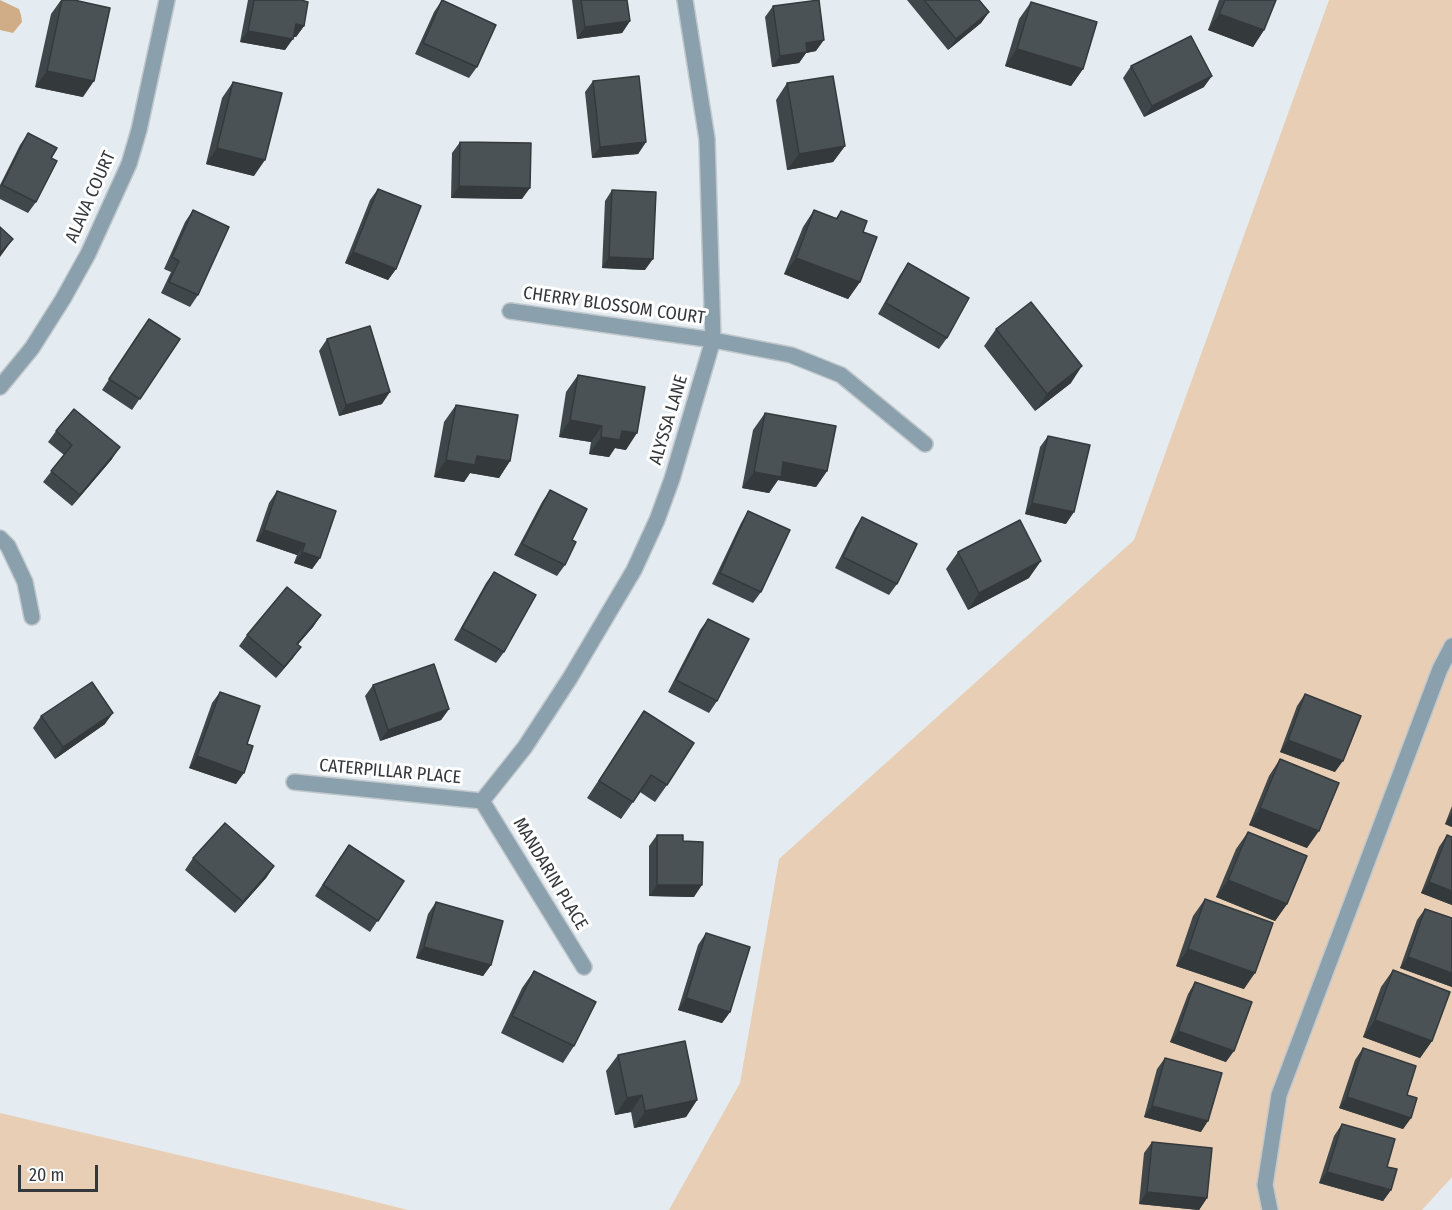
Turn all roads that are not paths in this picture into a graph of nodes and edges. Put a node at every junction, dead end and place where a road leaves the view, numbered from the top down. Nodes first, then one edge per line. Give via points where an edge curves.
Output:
1 (167, 0) edge
2 (685, 0) edge
3 (510, 311) dead end
4 (714, 340) junction
5 (0, 387) edge
6 (926, 444) dead end
7 (0, 538) edge
8 (32, 617) dead end
9 (1452, 646) edge
10 (294, 782) dead end
11 (482, 801) junction
12 (584, 967) dead end
13 (1270, 1210) edge

1 - 5 street, ALAVA COURT via 129,164 63,299 32,348
2 - 4 street, ALYSSA LANE via 707,139
3 - 4 street, CHERRY BLOSSOM COURT
4 - 6 street, CHERRY BLOSSOM COURT via 791,355 841,375
4 - 11 street, ALYSSA LANE via 657,520 634,570 525,747
7 - 8 street via 8,546 25,582
9 - 13 street via 1279,1095 1265,1185
10 - 11 street, CATERPILLAR PLACE
11 - 12 street, MANDARIN PLACE

